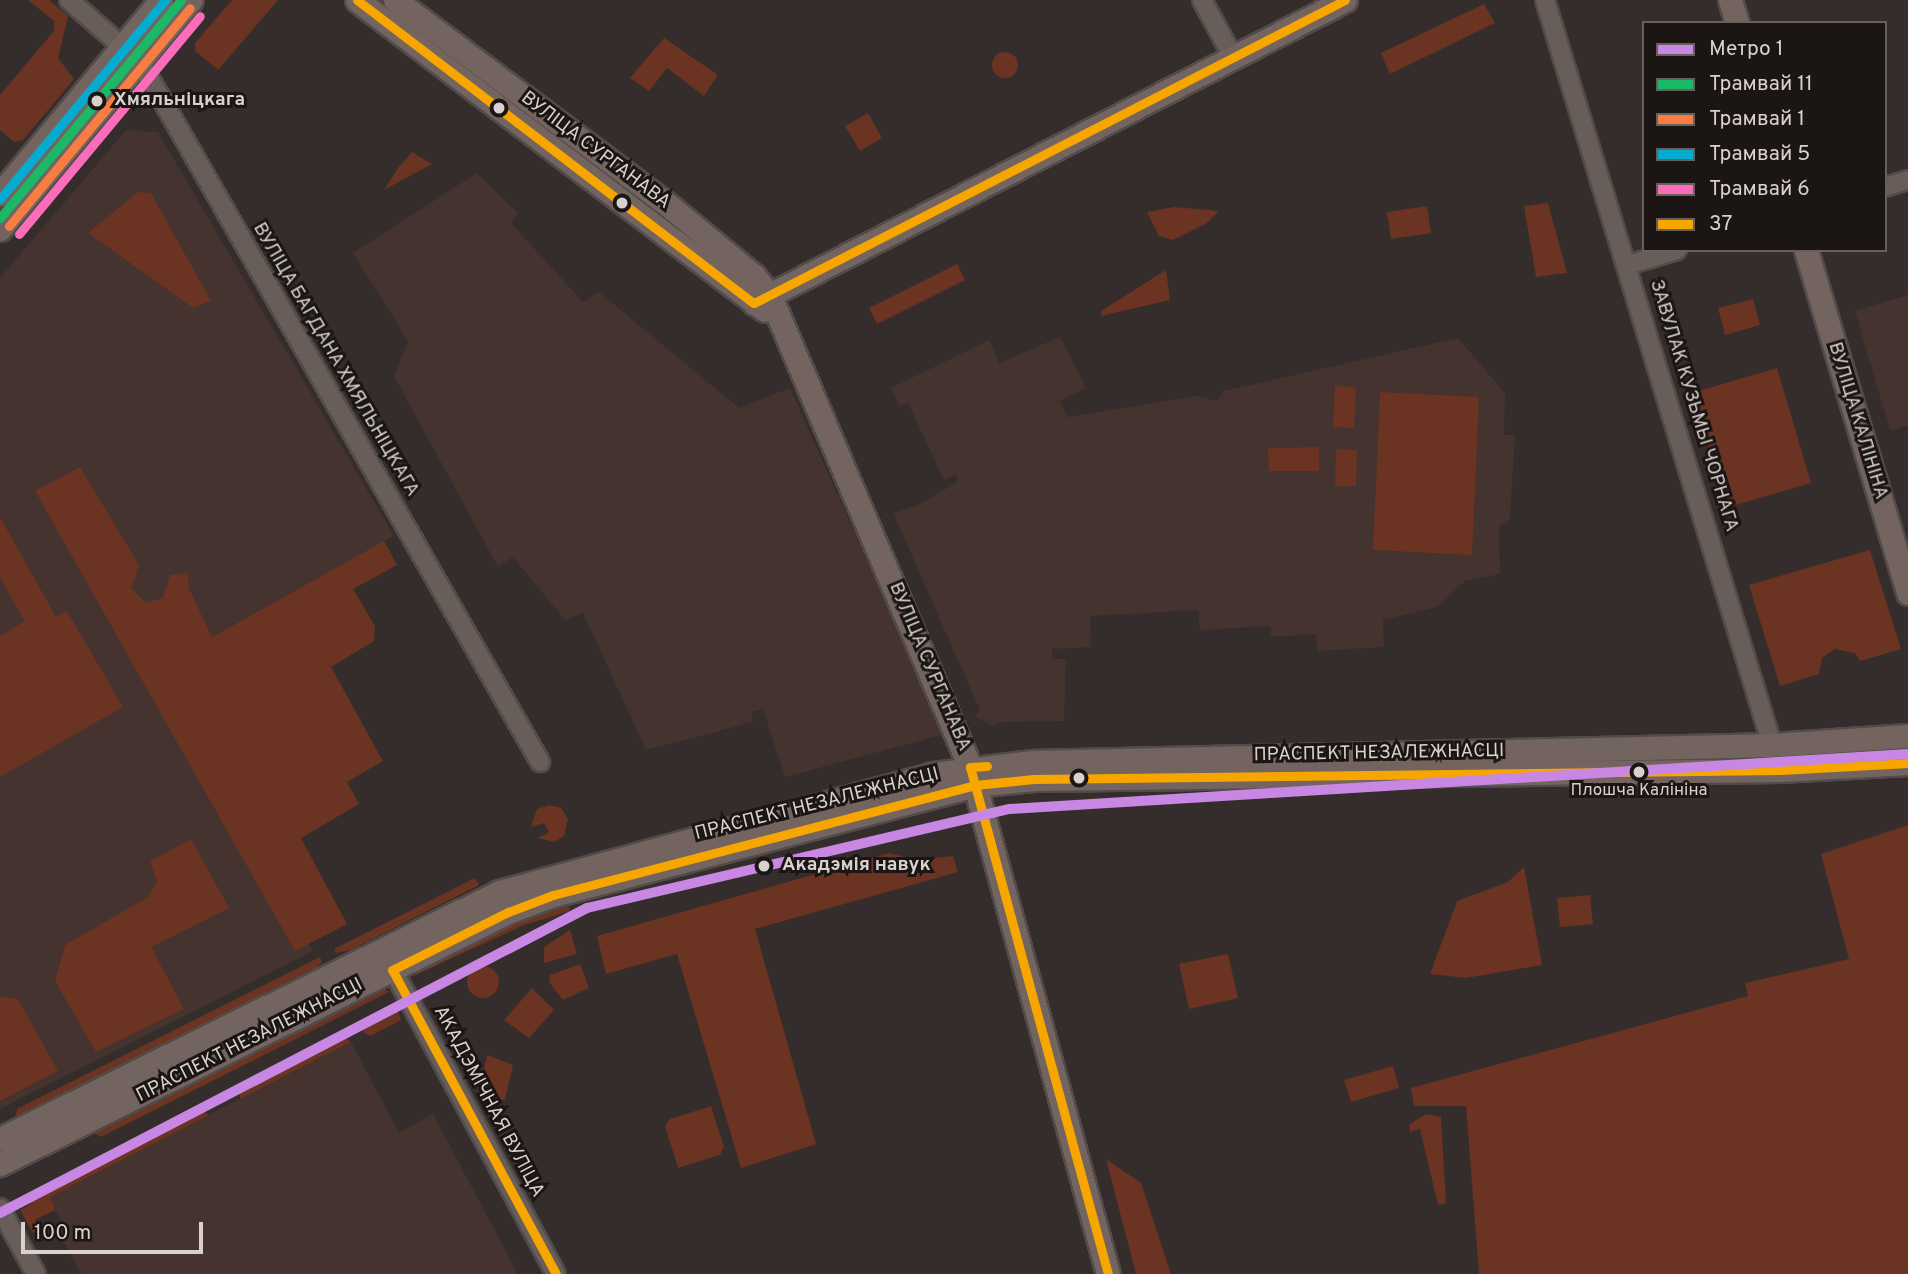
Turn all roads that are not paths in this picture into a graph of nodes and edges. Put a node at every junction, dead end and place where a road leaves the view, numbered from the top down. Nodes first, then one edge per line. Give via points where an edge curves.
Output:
1 (69, 0) edge
2 (161, 0) edge
3 (191, 0) edge
4 (357, 0) edge
5 (395, 0) edge
6 (1202, 0) edge
7 (1345, 0) edge
8 (1545, 0) edge
9 (1730, 0) edge
10 (1736, 21) edge
11 (131, 54) junction
12 (1233, 57) junction
13 (1908, 180) edge
14 (1887, 186) edge
15 (0, 194) edge
16 (0, 229) edge
17 (1670, 252) edge
18 (1807, 252) edge
19 (1628, 265) junction
20 (767, 306) junction
21 (1908, 593) edge
22 (1908, 736) edge
23 (1772, 745) junction
24 (540, 762) dead end
25 (1908, 763) edge
26 (973, 776) junction
27 (387, 960) junction
28 (0, 1139) edge
29 (0, 1164) edge
30 (0, 1208) edge
31 (36, 1274) edge
32 (556, 1274) edge
33 (1108, 1274) edge

1 - 11 street, ВУЛІЦА БАГДАНА ХМЯЛЬНІЦКАГА
2 - 11 main road
3 - 11 main road
4 - 20 main road, ВУЛІЦА СУРГАНАВА
5 - 20 main road, ВУЛІЦА СУРГАНАВА via 673,209 754,276
6 - 12 street
7 - 12 main road
8 - 19 street, ЗАВУЛАК КУЗЬМЫ ЧОРНАГА
9 - 10 main road
11 - 15 main road
11 - 16 main road
11 - 24 street, ВУЛІЦА БАГДАНА ХМЯЛЬНІЦКАГА
12 - 20 main road
13 - 14 street
17 - 19 street
18 - 21 main road, ВУЛІЦА КАЛІНІНА
19 - 23 street, ЗАВУЛАК КУЗЬМЫ ЧОРНАГА
20 - 26 main road, ВУЛІЦА СУРГАНАВА
22 - 23 main road, ПРАСПЕКТ НЕЗАЛЕЖНАСЦІ
23 - 26 main road, ПРАСПЕКТ НЕЗАЛЕЖНАСЦІ via 1031,762
25 - 26 main road, ПРАСПЕКТ НЕЗАЛЕЖНАСЦІ via 1780,771
26 - 27 main road, ПРАСПЕКТ НЕЗАЛЕЖНАСЦІ via 553,895
26 - 33 main road, ВУЛІЦА СУРГАНАВА
27 - 28 main road, ПРАСПЕКТ НЕЗАЛЕЖНАСЦІ
27 - 29 main road, ПРАСПЕКТ НЕЗАЛЕЖНАСЦІ
27 - 32 street, АКАДЭМІЧНАЯ ВУЛІЦА
30 - 31 street

